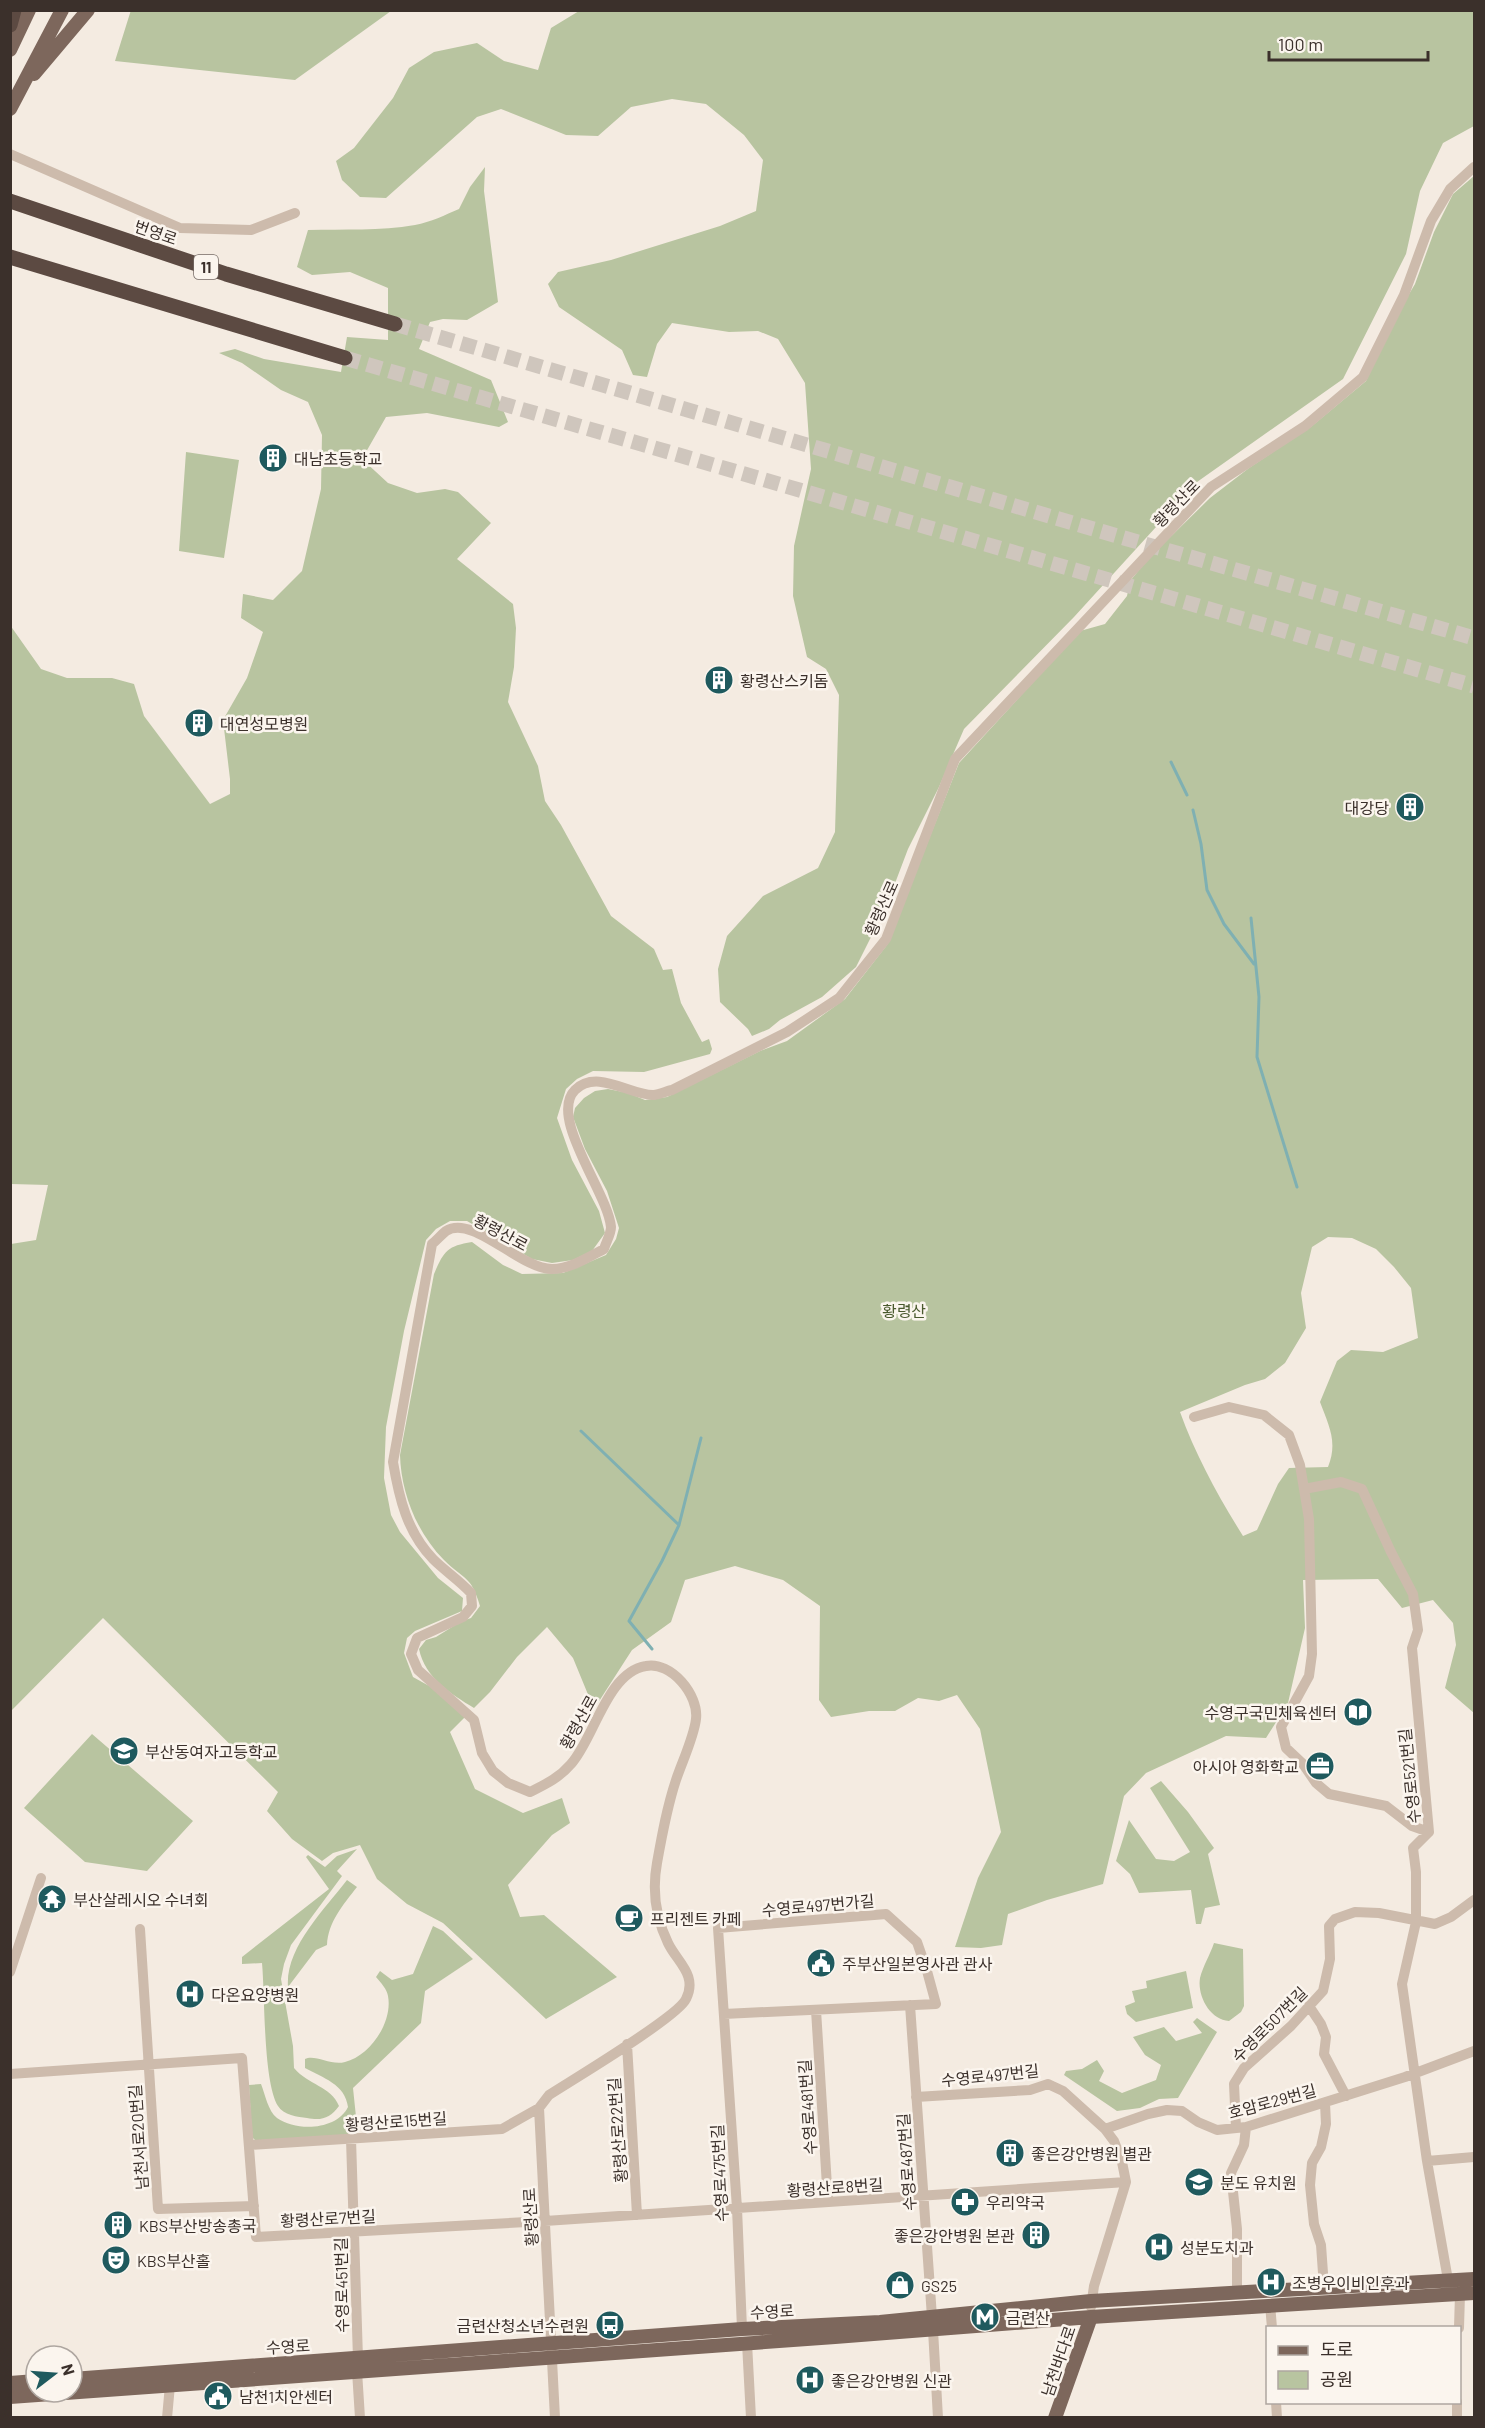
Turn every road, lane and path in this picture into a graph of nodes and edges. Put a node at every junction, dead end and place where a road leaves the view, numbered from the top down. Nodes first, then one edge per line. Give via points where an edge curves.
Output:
1 (62, 10) edge
2 (88, 10) edge
3 (24, 12) edge
4 (10, 25) edge
5 (10, 50) edge
6 (19, 92) junction
7 (10, 109) edge
8 (10, 154) edge
9 (1474, 167) edge
10 (15, 203) edge
11 (295, 213) dead end
12 (10, 257) edge
13 (394, 324) tunnel mouth
14 (345, 358) tunnel mouth
15 (1194, 1417) dead end
16 (1304, 1489) junction
17 (1430, 1832) junction
18 (41, 1878) dead end
19 (1474, 1900) edge
20 (1416, 1922) junction
21 (718, 1928) joint
22 (140, 1929) dead end
23 (10, 1972) edge
24 (910, 2005) junction
25 (1309, 2006) junction
26 (816, 2010) junction
27 (724, 2014) junction
28 (627, 2044) junction
29 (1474, 2051) edge
30 (242, 2058) joint
31 (148, 2063) junction
32 (1414, 2073) junction
33 (10, 2074) edge
34 (1346, 2096) junction
35 (916, 2097) junction
36 (1325, 2103) junction
37 (539, 2108) junction
38 (1241, 2127) junction
39 (1105, 2129) junction
40 (351, 2139) junction
41 (249, 2145) junction
42 (1474, 2157) edge
43 (1427, 2161) junction
44 (1126, 2182) junction
45 (923, 2196) junction
46 (828, 2202) junction
47 (254, 2206) junction
48 (736, 2208) junction
49 (637, 2215) junction
50 (545, 2222) junction
51 (356, 2232) junction
52 (1474, 2279) edge
53 (1448, 2280) junction
54 (1324, 2287) junction
55 (1237, 2293) junction
56 (1474, 2293) edge
57 (1460, 2294) junction
58 (1091, 2301) junction
59 (1270, 2304) junction
60 (1091, 2316) junction
61 (932, 2323) junction
62 (1272, 2326) edge
63 (1459, 2326) edge
64 (742, 2329) junction
65 (747, 2343) junction
66 (552, 2350) junction
67 (358, 2365) junction
68 (84, 2378) edge
69 (170, 2385) junction
70 (10, 2397) edge
71 (167, 2418) edge
72 (360, 2418) edge
73 (555, 2418) edge
74 (751, 2418) edge
75 (938, 2418) edge
76 (1055, 2418) edge

1 - 6 main road
2 - 6 main road
3 - 4 highway
3 - 5 main road
6 - 7 main road
8 - 11 street via 180,228 251,230
9 - 28 street, 황령산로 via 1450,189 1431,221 1404,295 1363,377 1305,426 1211,487 956,759 886,939 839,998 787,1032 672,1090 653,1095 598,1082 575,1090 569,1100 568,1124 604,1204 611,1229 604,1249 579,1262 552,1269 525,1262 463,1227 448,1230 432,1244 393,1462 399,1497 415,1538 471,1593 472,1606 463,1617 417,1638 411,1654 418,1670 474,1720 482,1754 493,1771 508,1783 530,1791 554,1780 573,1763 615,1688 632,1671 657,1666 678,1678 691,1696 696,1718 665,1813 654,1880 657,1912 668,1945 686,1968 690,1981 686,2000 669,2017
10 - 13 highway, 번영로 / 11 via 226,274
12 - 14 highway
15 - 16 street via 1229,1407 1264,1415 1289,1435
16 - 17 street, 수영로521번길 via 1341,1482 1362,1489 1413,1594 1418,1630 1412,1648
16 - 17 street via 1309,1519 1312,1654 1309,1676 1281,1727 1286,1748 1329,1794 1386,1806 1412,1826
17 - 20 street, 수영로521번길 via 1413,1848
18 - 23 street
19 - 20 street, 수영로507번길 via 1435,1924
20 - 25 street, 수영로507번길 via 1355,1912 1335,1919 1329,1926 1327,1979 1323,1991
20 - 32 street, 수영로521번길 via 1402,1984
21 - 24 street, 수영로497번가길 via 886,1914 917,1942 936,2004
21 - 27 street, 수영로475번길
22 - 31 street, 남천서로20번길
24 - 26 street
24 - 35 street, 수영로487번길
25 - 34 street, 호암로29번길 via 1326,2037 1324,2054
25 - 38 street, 수영로507번길 via 1244,2068 1234,2084
26 - 27 street
26 - 46 street, 수영로481번길
27 - 48 street, 수영로475번길
28 - 37 street, 황령산로 via 549,2095
28 - 49 street, 황령산로22번길
29 - 32 street, 호암로29번길
30 - 31 street, 남천서로20번길
30 - 41 street, 황령산로7번길
31 - 33 street, 남천서로20번길
31 - 47 street, 남천서로20번길 via 158,2209
32 - 34 street, 호암로29번길
32 - 43 street, 수영로521번길
34 - 36 street, 호암로29번길
35 - 39 street, 수영로497번길 via 1030,2090 1048,2084 1063,2091
35 - 45 street, 수영로487번길
36 - 38 street, 호암로29번길
36 - 54 street via 1326,2124 1321,2147 1312,2163 1310,2185
37 - 40 street, 황령산로15번길 via 502,2128
37 - 50 street, 황령산로
38 - 39 street, 호암로29번길 via 1217,2130 1182,2111 1167,2110
38 - 55 street, 수영로507번길 via 1244,2145 1231,2173 1237,2229
39 - 44 street, 수영로497번길 via 1114,2141
40 - 41 street, 황령산로15번길
40 - 51 street, 수영로451번길
41 - 47 street, 황령산로7번길
42 - 43 street
43 - 53 street, 수영로521번길
44 - 45 street, 황령산로8번길
44 - 58 street
45 - 46 street, 황령산로8번길
45 - 61 street, 수영로487번길
46 - 48 street, 황령산로8번길
47 - 51 street, 황령산로7번길 via 256,2237
48 - 49 street, 황령산로8번길
48 - 64 street, 수영로475번길
49 - 50 street, 황령산로8번길
50 - 51 street, 황령산로7번길
50 - 66 street, 황령산로
51 - 67 street, 수영로451번길
52 - 53 main road, 수영로
53 - 54 main road, 수영로
54 - 55 main road, 수영로
55 - 58 main road, 수영로
56 - 57 main road, 수영로
57 - 59 main road, 수영로
57 - 63 street
58 - 60 street
58 - 61 main road, 수영로
59 - 60 main road, 수영로
59 - 62 street
60 - 61 main road, 수영로
60 - 76 main road, 남천바다로
61 - 64 main road, 수영로
61 - 65 main road, 수영로
61 - 75 street, 수영로487번길
64 - 66 main road, 수영로
65 - 66 main road, 수영로
65 - 74 street
66 - 67 main road, 수영로
66 - 73 street, 황령산로
67 - 68 main road, 수영로
67 - 69 main road, 수영로
67 - 72 street
69 - 70 main road, 수영로
69 - 71 street

